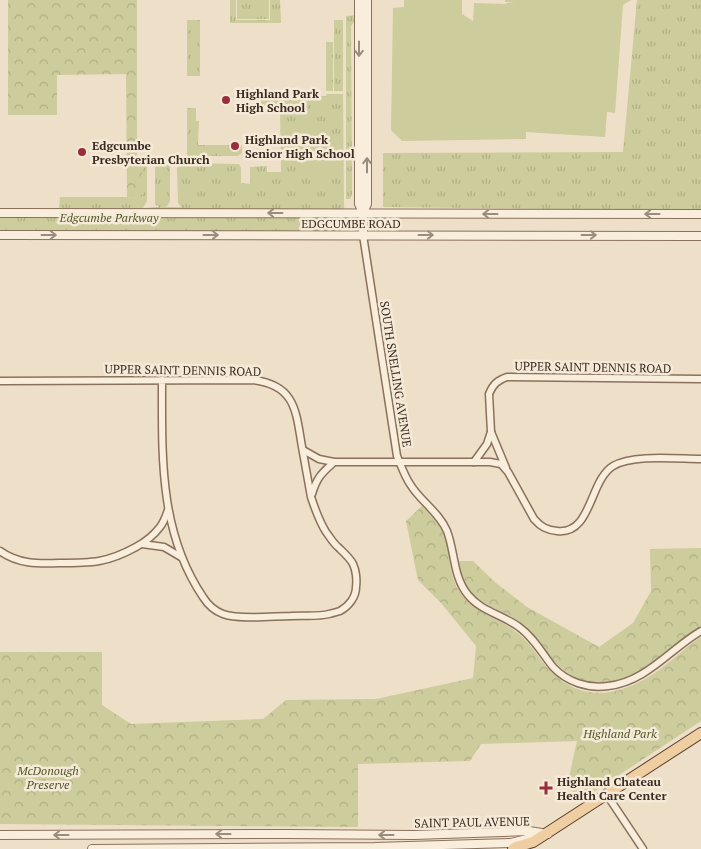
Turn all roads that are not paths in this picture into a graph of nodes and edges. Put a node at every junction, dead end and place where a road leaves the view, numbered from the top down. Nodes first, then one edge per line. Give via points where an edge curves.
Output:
1 (359, 0) edge
2 (367, 0) edge
3 (0, 213) edge
4 (363, 213) junction
5 (701, 214) edge
6 (0, 234) edge
7 (363, 235) junction
8 (701, 236) edge
9 (701, 379) edge
10 (162, 380) junction
11 (0, 381) edge
12 (490, 432) junction
13 (303, 450) junction
14 (701, 459) edge
15 (334, 462) junction
16 (400, 462) junction
17 (474, 462) junction
18 (508, 472) junction
19 (311, 497) junction
20 (169, 509) junction
21 (142, 544) junction
22 (0, 551) edge
23 (181, 557) junction
24 (701, 631) edge
25 (701, 733) edge
26 (607, 795) junction
27 (548, 834) junction
28 (0, 835) edge
29 (531, 846) edge
30 (92, 849) edge
31 (513, 849) edge
32 (643, 849) edge

1 -> 4 street, SOUTH SNELLING AVENUE via 359,204
4 -> 2 street, SOUTH SNELLING AVENUE via 367,204
4 -> 3 street, EDGCUMBE ROAD
5 -> 4 street, EDGCUMBE ROAD
4 - 7 street, SOUTH SNELLING AVENUE
6 -> 7 street, EDGCUMBE ROAD
7 -> 8 street, EDGCUMBE ROAD
7 - 16 street, SOUTH SNELLING AVENUE via 395,448
9 - 12 street, UPPER SAINT DENNIS ROAD via 507,377 499,380 489,394
10 - 11 street, UPPER SAINT DENNIS ROAD
10 - 13 street, UPPER SAINT DENNIS ROAD via 253,380 273,384 292,402
10 - 20 street, UPPER SAINT DENNIS ROAD via 162,451
12 - 17 street, UPPER SAINT DENNIS ROAD via 487,444
12 - 18 street
13 - 15 street via 319,459
13 - 19 street, UPPER SAINT DENNIS ROAD
14 - 18 street via 638,458 614,465 598,485 582,519 572,529 561,532 546,530 539,525
15 - 16 street
15 - 19 street via 315,482
16 - 17 street
16 - 24 street, SOUTH SNELLING AVENUE via 410,484 443,522 458,577 468,595 479,605 522,629 554,668 575,682 600,687 618,685 658,664
17 - 18 street via 501,464
19 - 23 street, UPPER SAINT DENNIS ROAD via 326,532 353,564 355,572 354,596 350,604 338,612 237,617 223,614 203,598
20 - 21 street via 161,526
20 - 23 street, UPPER SAINT DENNIS ROAD
21 - 22 street via 111,559 85,563 34,564
21 - 23 street via 164,547
25 - 26 main road
26 - 27 main road
26 - 32 street
27 -> 28 street, SAINT PAUL AVENUE via 529,831 414,835
27 - 29 main road
27 - 30 street, SAINT PAUL AVENUE via 511,843
29 - 31 main road

